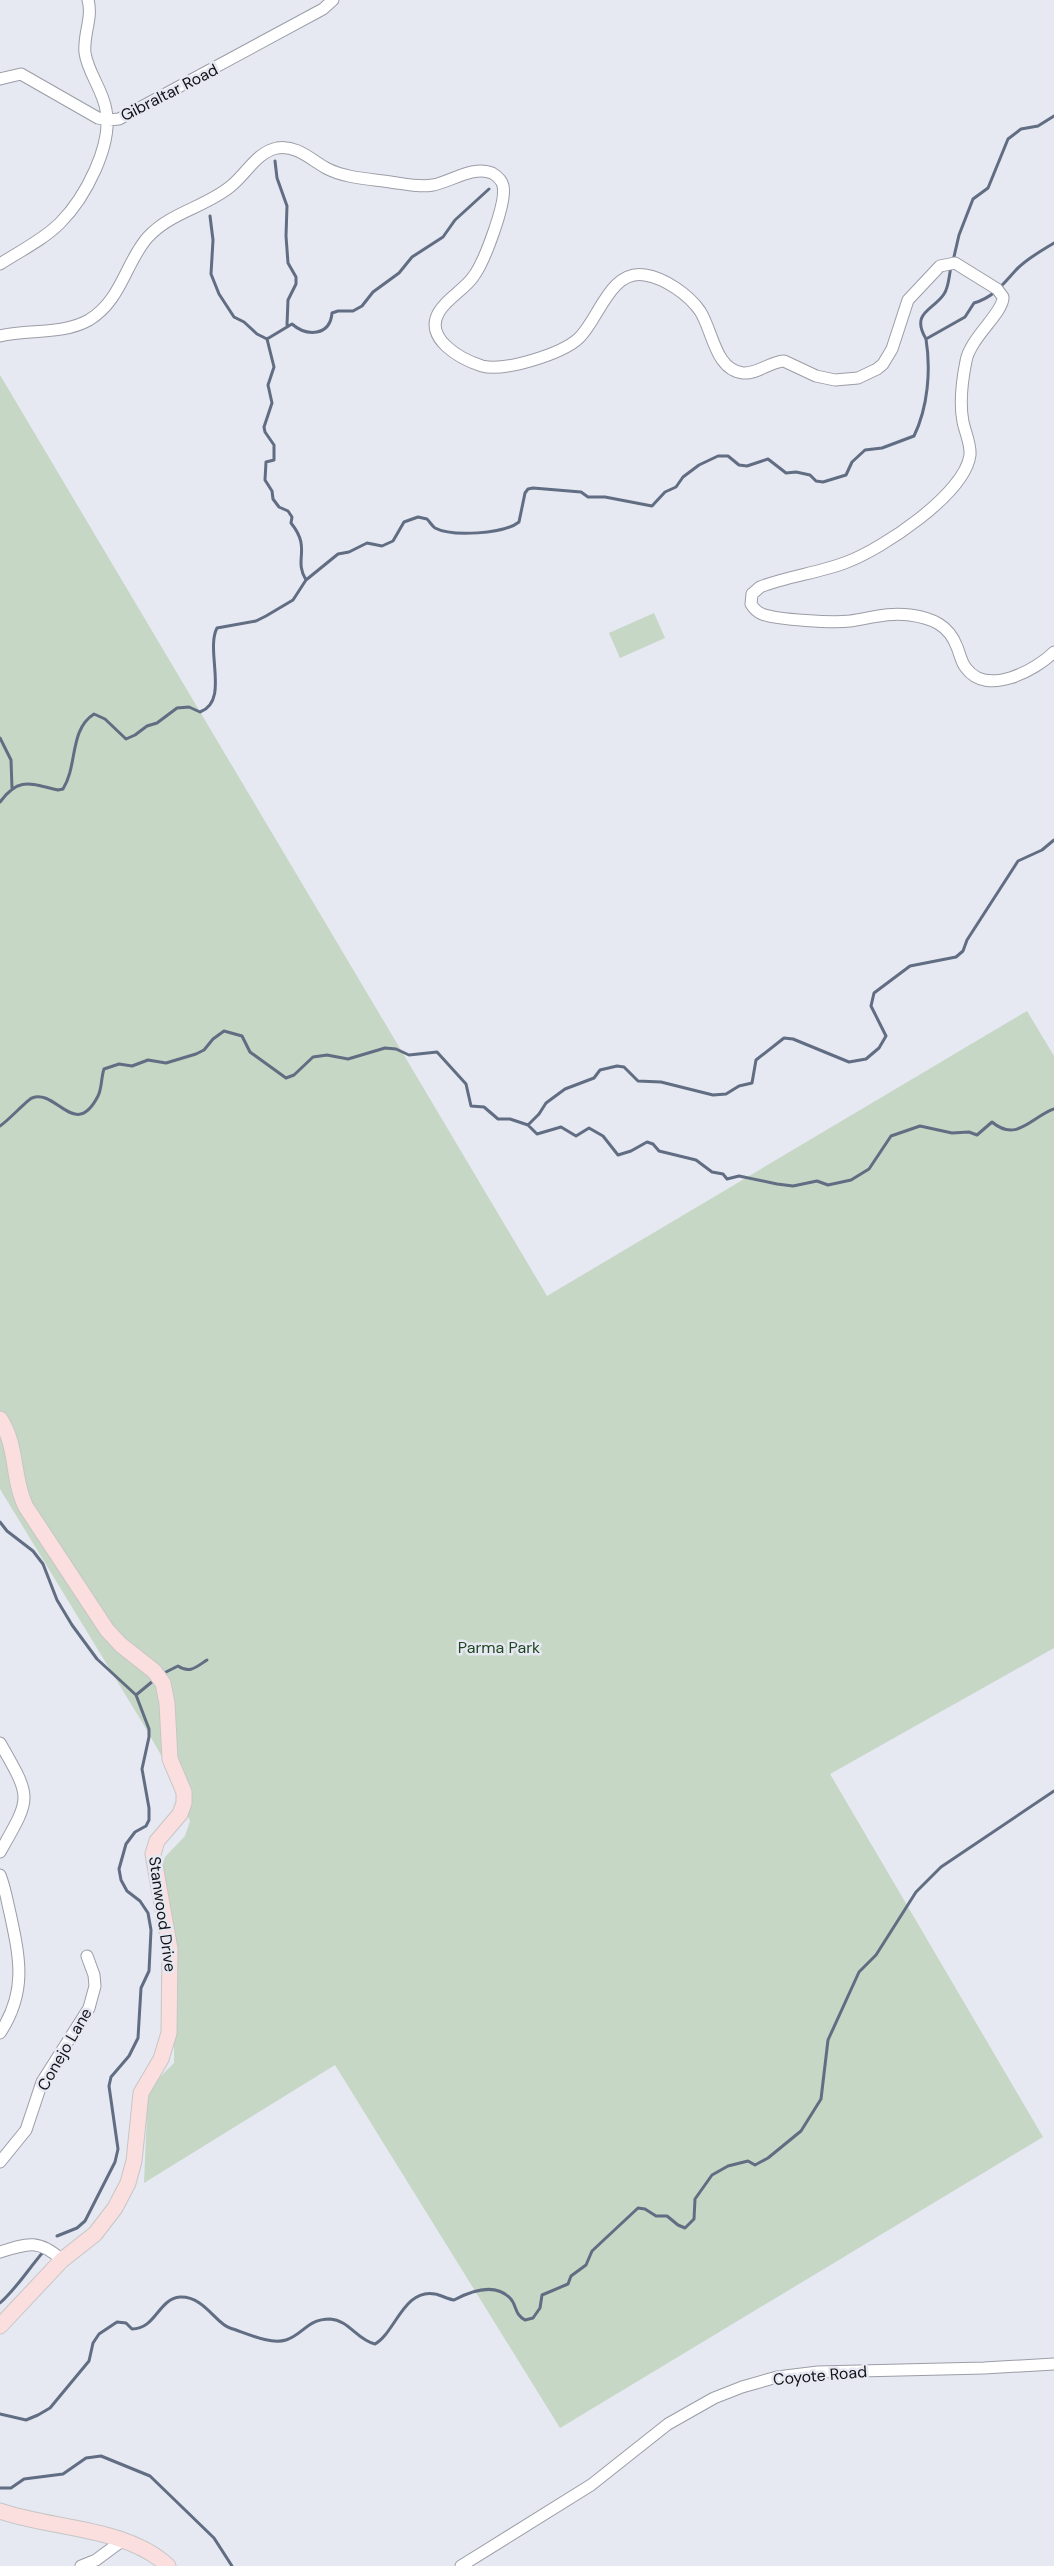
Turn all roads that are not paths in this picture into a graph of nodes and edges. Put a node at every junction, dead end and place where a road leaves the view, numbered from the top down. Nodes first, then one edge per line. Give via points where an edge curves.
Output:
1 (88, 0) edge
2 (333, 0) edge
3 (0, 79) edge
4 (108, 120) junction
5 (0, 264) edge
6 (0, 336) edge
7 (1054, 652) edge
8 (0, 1419) edge
9 (0, 1743) edge
10 (0, 1852) edge
11 (0, 1875) edge
12 (87, 1956) dead end
13 (0, 2033) edge
14 (0, 2162) edge
15 (0, 2252) edge
16 (62, 2260) junction
17 (0, 2326) edge
18 (1054, 2364) edge
19 (0, 2511) edge
20 (123, 2540) junction
21 (465, 2565) edge
22 (81, 2566) edge
23 (168, 2566) edge

1 - 4 street via 90,11 85,53 104,99
2 - 4 street, Gibraltar Road via 323,9 217,67 123,117
3 - 4 street, Gibraltar Road via 21,74 92,115
4 - 5 street via 105,143 98,161 74,206 50,232
6 - 7 street via 63,329 94,316 119,287 150,235 170,220 222,192 260,156 281,147 297,150 338,173 414,186 443,183 482,171 498,178 504,196 482,263 465,287 443,307 436,321 438,336 444,344 471,362 487,367 517,364 571,344 586,329 612,290 622,280 638,274 666,283 692,302 730,368 753,372 784,361 825,379 852,379 883,364 892,348 908,300 940,266 955,263 997,289 1003,297 1002,304 979,332 966,358 962,394 963,422 970,448 966,466 955,484 931,510 875,547 846,562 760,587 752,594 751,604 765,615 804,619 850,621 889,613 922,617 946,627 966,668 986,680 1017,675 1038,665
8 - 16 main road, Stanwood Drive via 10,1441 26,1507 107,1630 154,1671 163,1684 170,1759 185,1795 180,1814 157,1841 153,1854 170,1954 171,2006 167,2044 141,2093 134,2161 122,2196 100,2228
9 - 10 street via 21,1780 25,1798 21,1816
11 - 13 street via 12,1922 20,1977 14,2007
12 - 14 street, Conejo Lane via 94,1974 89,2008 42,2082 26,2130
15 - 16 street via 40,2244
16 - 17 main road, Stanwood Drive
18 - 21 street, Coyote Road via 818,2372 778,2377 742,2387 706,2402 668,2424 591,2485
19 - 20 main road
20 - 22 street via 96,2560
20 - 23 main road

